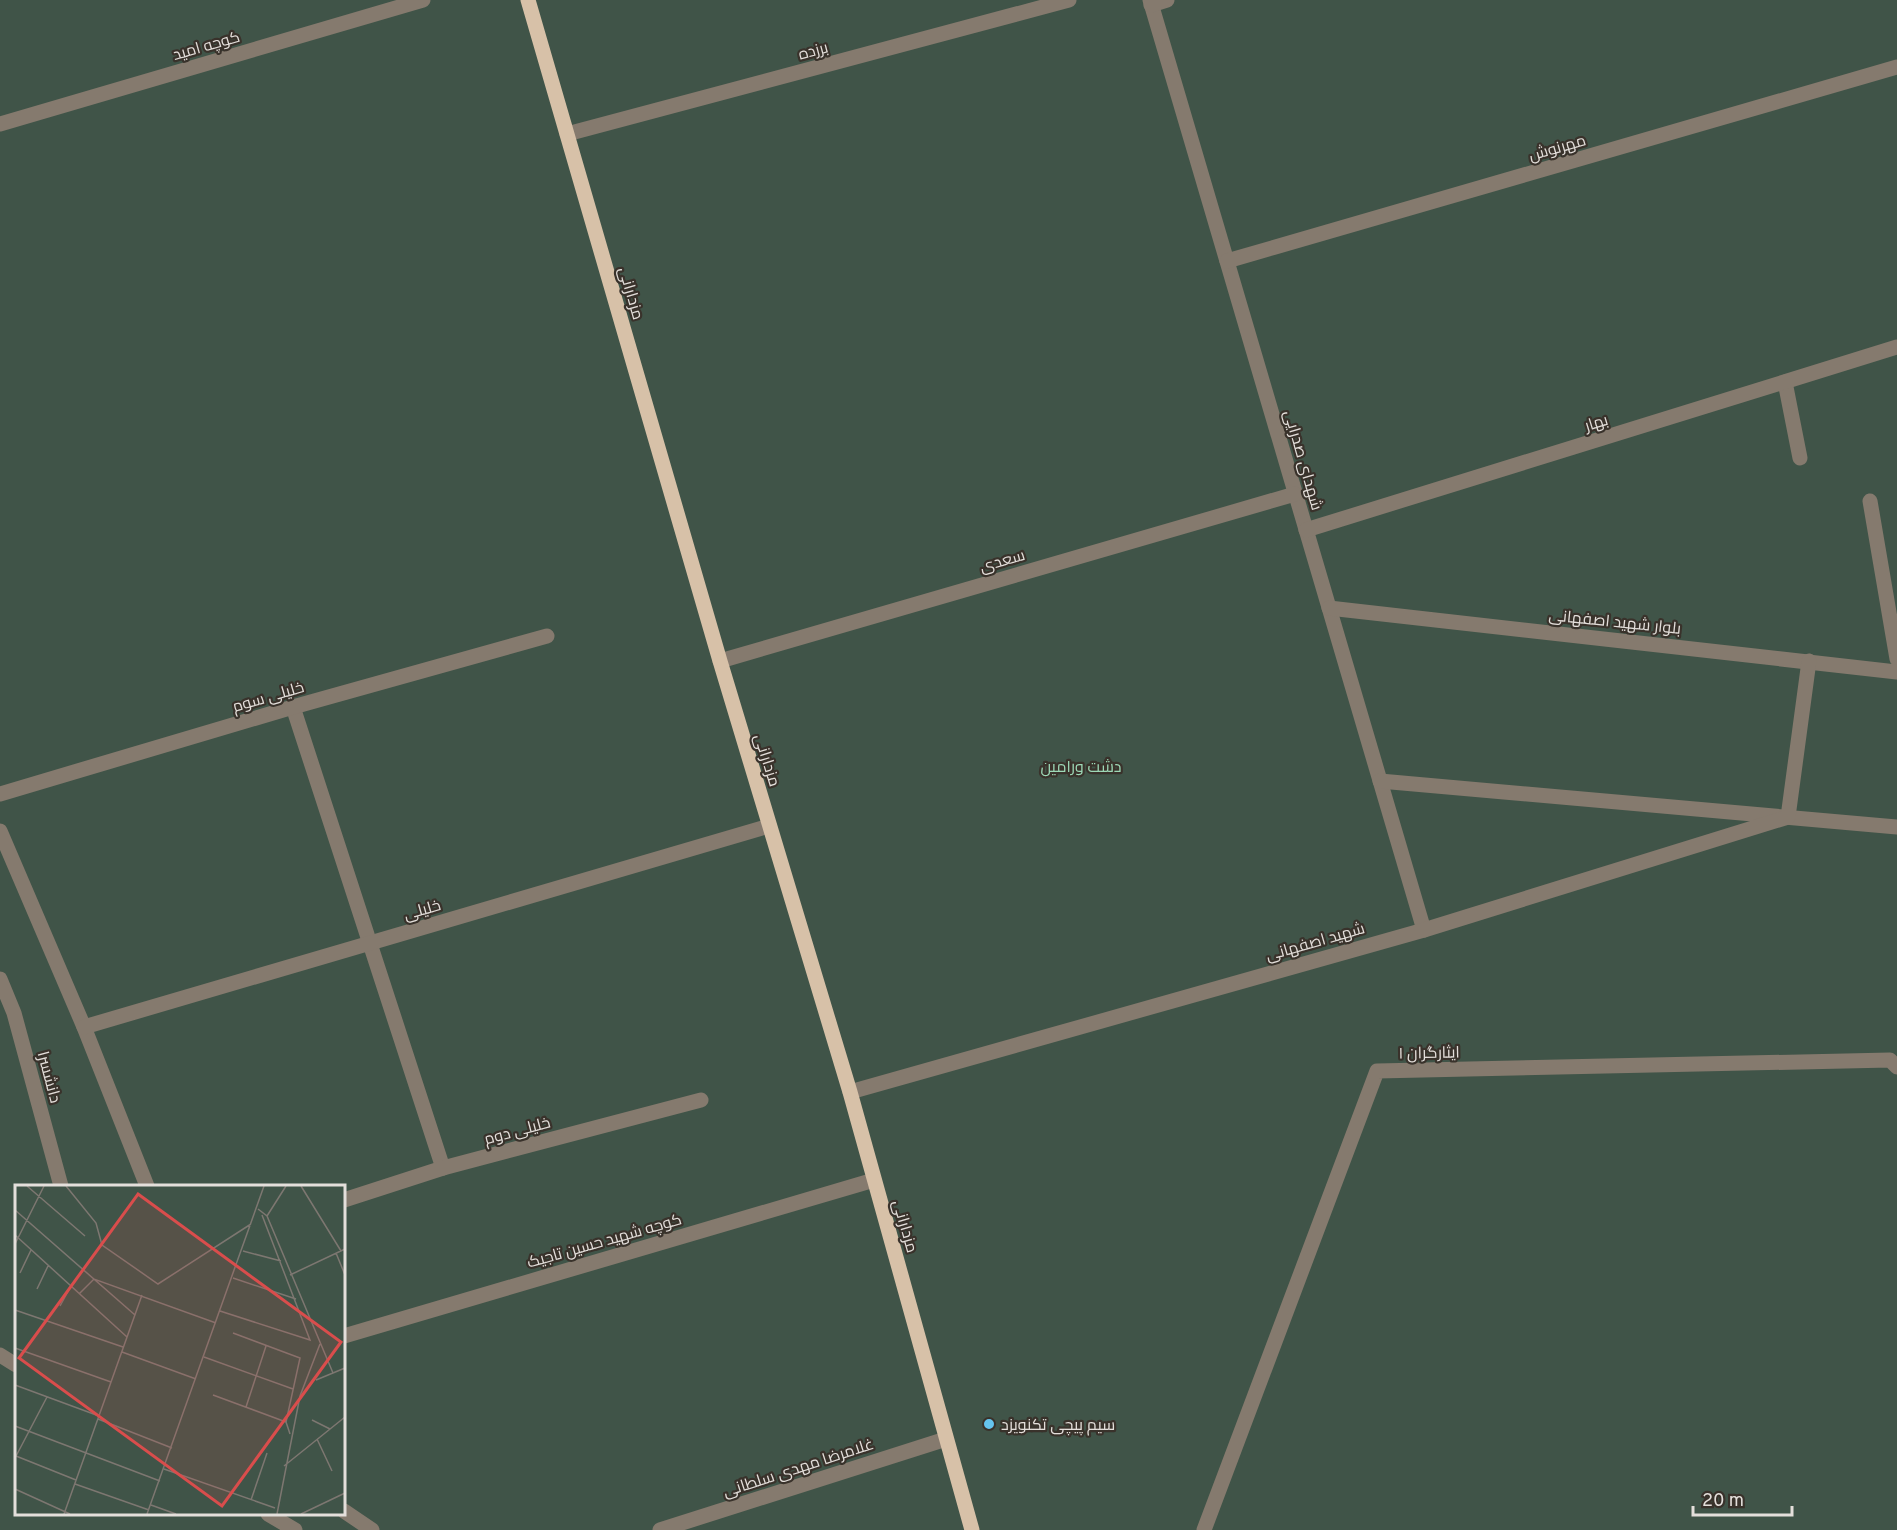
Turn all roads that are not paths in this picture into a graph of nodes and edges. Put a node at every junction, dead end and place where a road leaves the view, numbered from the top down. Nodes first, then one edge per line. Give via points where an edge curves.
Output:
1 (423, 0) edge
2 (528, 0) edge
3 (1069, 0) edge
4 (1167, 0) edge
5 (1150, 2) edge
6 (1897, 68) edge
7 (0, 124) edge
8 (567, 134) junction
9 (1227, 261) junction
10 (1897, 347) edge
11 (1785, 382) junction
12 (1800, 458) dead end
13 (1295, 494) junction
14 (1870, 501) dead end
15 (1306, 530) junction
16 (1329, 608) junction
17 (546, 636) dead end
18 (1897, 659) edge
19 (720, 661) junction
20 (1809, 661) junction
21 (1897, 672) edge
22 (293, 707) junction
23 (1380, 781) junction
24 (0, 794) edge
25 (1788, 817) junction
26 (770, 826) junction
27 (1897, 826) edge
28 (0, 831) edge
29 (1424, 930) junction
30 (370, 943) junction
31 (0, 979) edge
32 (84, 1027) junction
33 (1897, 1067) edge
34 (850, 1092) junction
35 (701, 1100) dead end
36 (443, 1168) junction
37 (874, 1180) junction
38 (61, 1185) edge
39 (147, 1185) edge
40 (345, 1200) edge
41 (345, 1336) edge
42 (0, 1355) edge
43 (15, 1364) edge
44 (946, 1439) junction
45 (345, 1512) edge
46 (270, 1515) edge
47 (295, 1530) edge
48 (372, 1530) edge
49 (660, 1530) edge
50 (972, 1530) edge
51 (1204, 1530) edge

1 - 7 street, کوچه امید
2 - 8 main road, مزدارانی
3 - 8 street, برزده
4 - 5 street
5 - 9 street, شهدای صدرایی
6 - 9 street, مهرنوش
8 - 19 main road, مزدارانی
9 - 13 street, شهدای صدرایی
10 - 11 street, بهار
11 - 12 street
11 - 15 street, بهار
13 - 15 street, شهدای صدرایی
13 - 19 street, سعدی
14 - 18 street
15 - 16 street, شهدای صدرایی
16 - 20 street, بلوار شهید اصفهانی
16 - 23 street, شهدای صدرایی
17 - 22 street, خلیلی سوم
19 - 26 main road, مزدارانی
20 - 21 street, بلوار شهید اصفهانی
20 - 25 street
22 - 24 street, خلیلی سوم
22 - 30 street
23 - 25 street
23 - 29 street, شهدای صدرایی
25 - 27 street
25 - 29 street, شهید اصفهانی
26 - 30 street, خلیلی
26 - 34 main road, مزدارانی
28 - 32 street
29 - 34 street, شهید اصفهانی
30 - 32 street, خلیلی
30 - 36 street
31 - 38 street, دانشسرا via 14,1013
32 - 39 street
33 - 51 street, ایثارگران ۱ via 1890,1060 1377,1071
34 - 37 main road, مزدارانی
35 - 36 street, خلیلی دوم
36 - 40 street, خلیلی دوم
37 - 41 street, کوچه شهید حسین تاجیک
37 - 44 main road, مزدارانی
42 - 43 street
44 - 49 street, غلامرضا مهدی سلطانی
44 - 50 main road, مزدارانی
45 - 48 street
46 - 47 street

